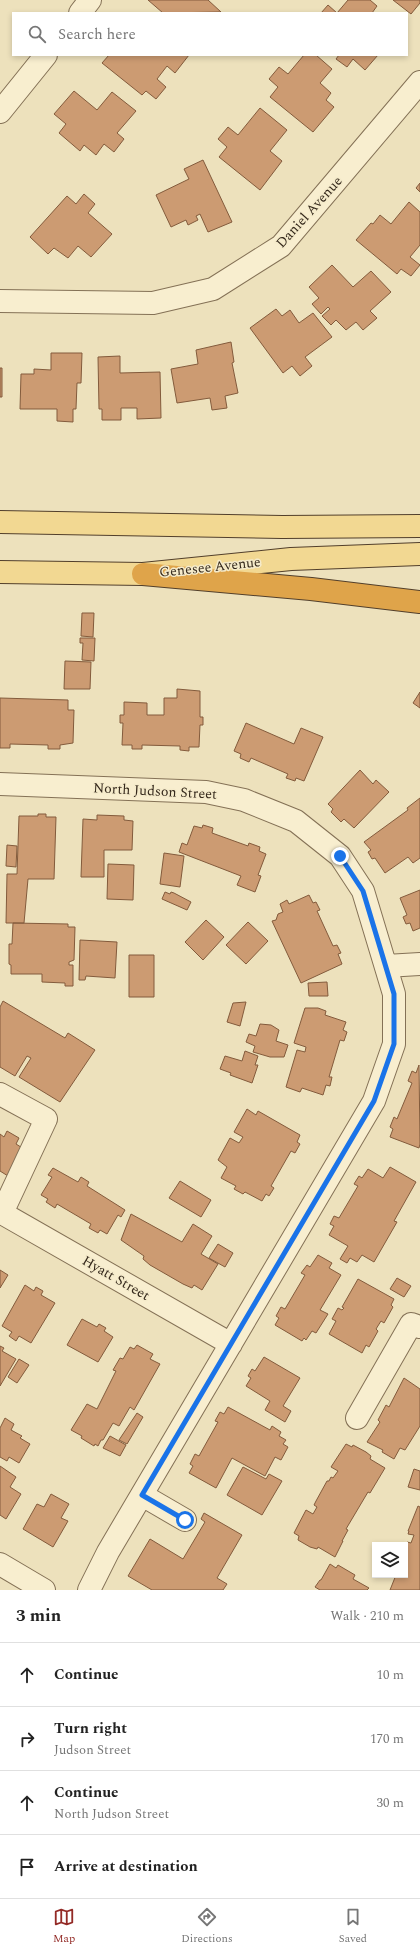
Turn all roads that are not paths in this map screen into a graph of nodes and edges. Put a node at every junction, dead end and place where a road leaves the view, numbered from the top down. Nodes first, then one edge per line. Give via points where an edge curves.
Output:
1 (90, 0) edge
2 (81, 12) edge
3 (45, 56) edge
4 (420, 82) edge
5 (0, 112) edge
6 (0, 301) edge
7 (0, 522) edge
8 (420, 526) edge
9 (420, 554) edge
10 (0, 572) edge
11 (143, 574) junction
12 (420, 602) edge
13 (0, 784) edge
14 (420, 964) edge
15 (386, 966) junction
16 (0, 1094) edge
17 (1, 1212) edge
18 (417, 1320) edge
19 (231, 1344) junction
20 (357, 1418) dead end
21 (142, 1495) junction
22 (185, 1520) dead end
23 (0, 1564) edge
24 (44, 1590) edge
25 (89, 1590) edge

1 - 2 street
3 - 5 street
4 - 6 street, Daniel Avenue via 281,246 213,289 153,303
7 - 8 main road via 282,527
9 - 11 main road, Genesee Avenue via 291,559
10 - 11 main road, Genesee Avenue
11 - 12 highway
13 - 15 street, North Judson Street via 206,792 244,800 296,821 340,856 363,891
14 - 15 street
15 - 19 street, North Judson Street via 394,994 394,1044 374,1101
16 - 17 street via 46,1119
17 - 19 street, Hyatt Street
18 - 20 street
19 - 21 street, North Judson Street
21 - 22 street
21 - 25 street, North Judson Street
23 - 24 street

